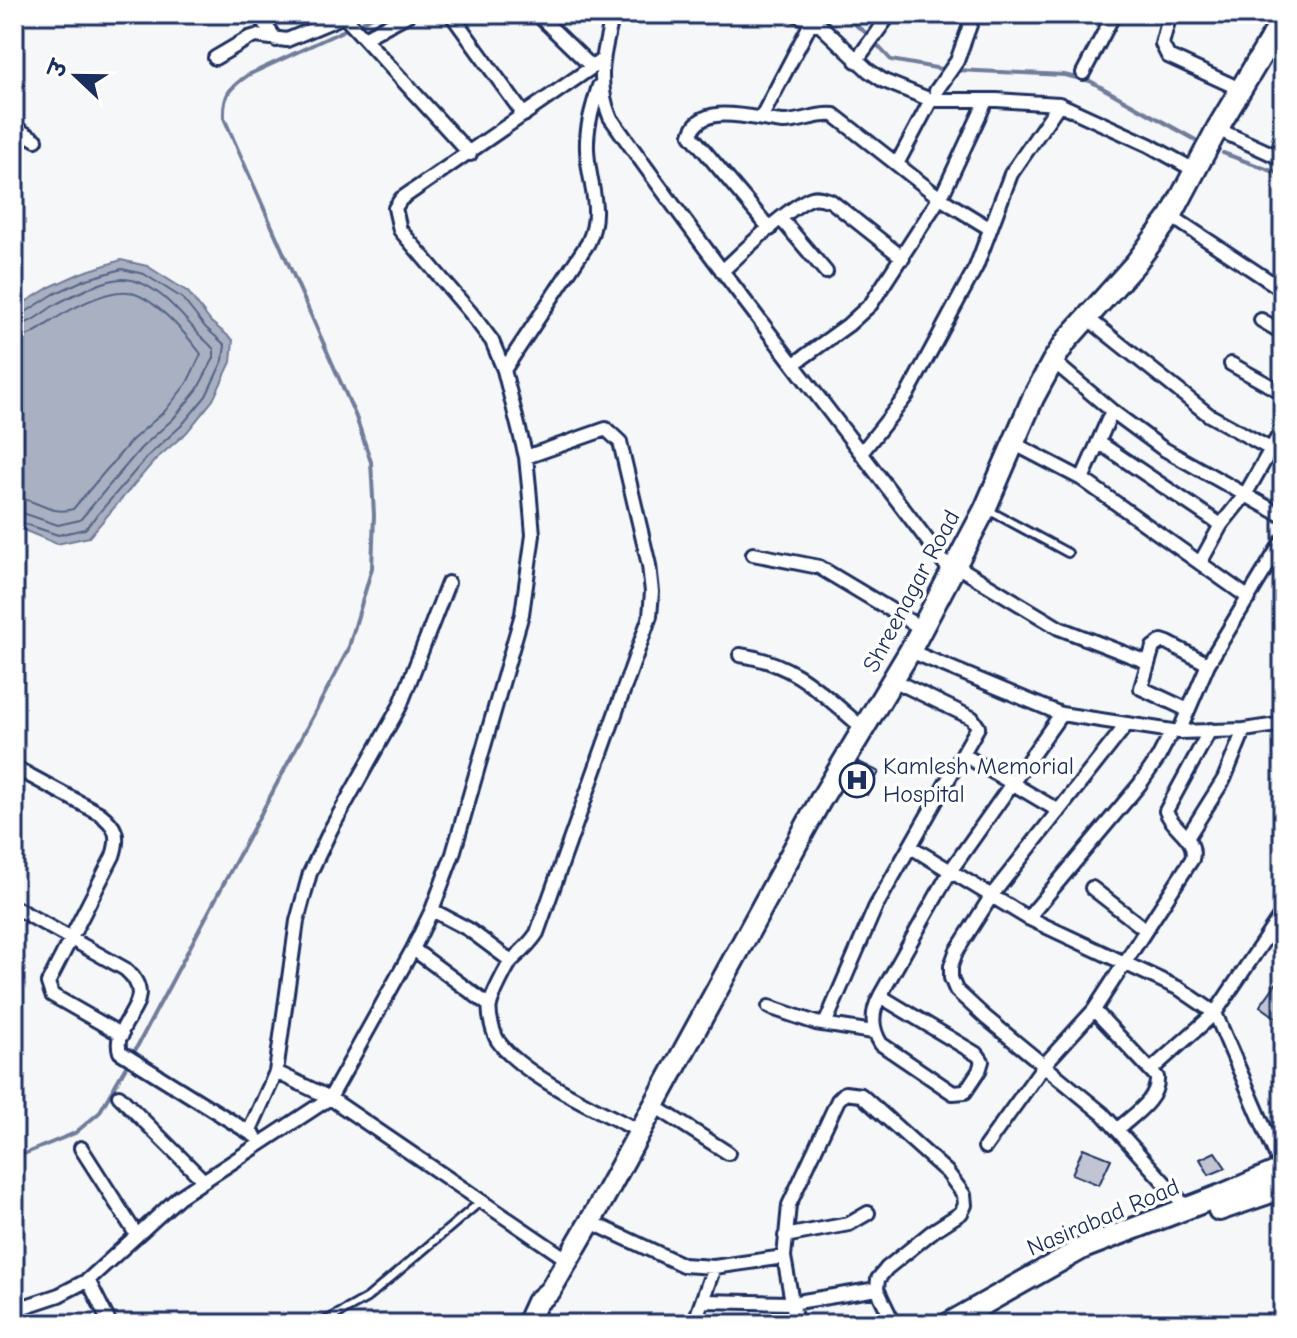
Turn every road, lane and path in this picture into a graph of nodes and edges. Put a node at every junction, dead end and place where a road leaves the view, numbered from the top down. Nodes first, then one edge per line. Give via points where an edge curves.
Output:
1 (258, 14) edge
2 (409, 14) edge
3 (451, 14) edge
4 (537, 14) edge
5 (613, 14) edge
6 (796, 14) edge
7 (890, 14) edge
8 (974, 14) edge
9 (1113, 14) edge
10 (1170, 14) edge
11 (345, 17) edge
12 (1283, 19) edge
13 (812, 21) junction
14 (362, 35) junction
15 (276, 40) junction
16 (1277, 43) edge
17 (215, 58) dead end
18 (856, 61) junction
19 (596, 64) junction
20 (1083, 73) dead end
21 (601, 82) junction
22 (1240, 89) junction
23 (934, 96) junction
24 (986, 101) junction
25 (1059, 104) junction
26 (524, 115) junction
27 (761, 118) junction
28 (14, 127) edge
29 (1217, 129) junction
30 (36, 140) dead end
31 (470, 154) junction
32 (1283, 159) edge
33 (897, 164) junction
34 (1196, 171) junction
35 (940, 198) junction
36 (1171, 216) junction
37 (781, 219) junction
38 (989, 228) junction
39 (770, 229) junction
40 (903, 258) junction
41 (722, 271) junction
42 (826, 272) dead end
43 (1283, 290) edge
44 (1086, 317) junction
45 (1261, 320) dead end
46 (1283, 333) edge
47 (1053, 361) junction
48 (794, 364) junction
49 (1231, 364) dead end
50 (504, 370) junction
51 (1283, 393) edge
52 (1112, 411) junction
53 (1283, 428) edge
54 (1098, 442) junction
55 (1013, 443) junction
56 (1270, 450) junction
57 (862, 452) junction
58 (1283, 456) edge
59 (526, 457) junction
60 (1082, 479) junction
61 (1245, 495) junction
62 (985, 509) junction
63 (1283, 516) edge
64 (1221, 525) junction
65 (1283, 540) edge
66 (1068, 553) dead end
67 (753, 554) dead end
68 (1279, 557) edge
69 (1200, 563) junction
70 (953, 568) junction
71 (448, 583) dead end
72 (1249, 598) junction
73 (921, 628) junction
74 (910, 651) junction
75 (740, 655) dead end
76 (1147, 662) junction
77 (1208, 664) junction
78 (893, 680) junction
79 (1188, 710) junction
80 (1061, 714) junction
81 (1127, 724) junction
82 (1283, 724) edge
83 (864, 729) junction
84 (1210, 730) junction
85 (1244, 730) junction
86 (1176, 731) junction
87 (964, 755) junction
88 (14, 767) edge
89 (1013, 783) junction
90 (1059, 811) junction
91 (1187, 838) junction
92 (911, 847) junction
93 (951, 870) junction
94 (1092, 888) dead end
95 (992, 895) junction
96 (14, 907) edge
97 (432, 910) junction
98 (1283, 912) edge
99 (1028, 918) junction
100 (1146, 930) junction
101 (71, 937) junction
102 (413, 949) junction
103 (511, 961) junction
104 (1124, 961) junction
105 (880, 996) junction
106 (490, 1006) junction
107 (769, 1007) dead end
108 (1094, 1010) junction
109 (1215, 1013) junction
110 (825, 1024) junction
111 (873, 1032) junction
112 (122, 1035) junction
113 (1044, 1065) junction
114 (1152, 1069) junction
115 (276, 1072) junction
116 (119, 1096) dead end
117 (330, 1098) junction
118 (653, 1105) junction
119 (1117, 1130) junction
120 (639, 1131) junction
121 (249, 1132) junction
122 (262, 1141) junction
123 (985, 1147) dead end
124 (81, 1148) dead end
125 (728, 1153) dead end
126 (1283, 1175) edge
127 (203, 1180) junction
128 (480, 1202) junction
129 (1187, 1208) junction
130 (868, 1213) dead end
131 (591, 1222) junction
132 (136, 1234) junction
133 (785, 1236) junction
134 (784, 1257) junction
135 (568, 1260) junction
136 (714, 1267) junction
137 (88, 1280) junction
138 (877, 1289) junction
139 (550, 1291) junction
140 (703, 1301) junction
141 (791, 1303) junction
142 (14, 1310) edge
143 (110, 1324) edge
144 (320, 1324) edge
145 (527, 1324) edge
146 (540, 1324) edge
147 (694, 1324) edge
148 (796, 1324) edge
149 (894, 1324) edge
150 (948, 1324) edge
151 (973, 1324) edge

1 - 15 street
2 - 14 street
3 - 26 street
4 - 19 street
5 - 19 street
6 - 13 street
7 - 18 street
8 - 23 street via 957,61
9 - 20 street
10 - 22 street via 1162,44 1168,56
11 - 14 street
11 - 15 street
12 - 16 highway, Shreenagar Road
13 - 18 street
13 - 27 street
14 - 31 street
15 - 17 street via 249,38
16 - 22 highway, Shreenagar Road
18 - 23 street via 884,81
19 - 21 street
19 - 26 street
21 - 41 street via 610,117
21 - 50 street via 586,147 597,214 594,229
22 - 29 highway, Shreenagar Road
23 - 24 street
23 - 33 street
24 - 25 street
24 - 35 street
25 - 34 street
25 - 38 street via 1011,174
26 - 31 street
27 - 33 street via 795,121 834,115
27 - 39 street via 715,115 694,127 691,135
28 - 30 street
29 - 32 street
29 - 34 highway, Shreenagar Road
31 - 50 street via 401,199 395,217 400,230 485,331
33 - 35 street
34 - 36 highway, Shreenagar Road
35 - 38 street
35 - 40 street
36 - 43 street
36 - 44 highway, Shreenagar Road
37 - 39 street
37 - 40 street via 821,197
37 - 42 street
38 - 57 street via 976,267 907,395
39 - 41 street
40 - 48 street via 871,304
41 - 48 street
44 - 47 highway, Shreenagar Road
44 - 56 street via 1209,415
45 - 46 street
47 - 52 street
47 - 55 highway, Shreenagar Road
48 - 57 street
49 - 51 street
50 - 59 street
52 - 54 street
52 - 61 street via 1162,448
53 - 56 street
54 - 60 street
54 - 64 street
55 - 60 street
55 - 62 highway, Shreenagar Road
56 - 58 street
56 - 61 street
57 - 70 street
59 - 97 street via 533,535 522,614
59 - 103 street via 606,429 613,433 620,442 652,592 632,672 537,933
60 - 69 street
61 - 63 street
61 - 64 street
62 - 66 lane
62 - 70 highway, Shreenagar Road
64 - 69 street
65 - 68 street
67 - 73 street via 819,567
68 - 72 street
69 - 72 street
70 - 73 highway, Shreenagar Road
70 - 76 street via 1059,628
71 - 115 street via 400,706 310,873 297,921
72 - 77 street
73 - 74 highway, Shreenagar Road
74 - 78 highway, Shreenagar Road
74 - 80 street
75 - 83 street via 764,658 794,672
76 - 77 street via 1162,641
76 - 79 street via 1141,688
77 - 79 street
78 - 83 highway, Shreenagar Road
78 - 87 street via 977,722
79 - 86 street
80 - 81 street
80 - 89 street
81 - 86 street
81 - 90 street
82 - 85 street
83 - 118 highway, Shreenagar Road
84 - 85 street
84 - 86 street
84 - 91 street via 1166,811
85 - 91 street via 1224,779
86 - 99 street via 1140,784
87 - 89 street
87 - 92 street
88 - 101 street via 99,813 117,832 113,856
89 - 90 street
89 - 93 street
90 - 95 street
91 - 100 street via 1192,859
92 - 93 street
92 - 110 street via 875,908
93 - 95 street
93 - 105 street
94 - 100 street
95 - 99 street
95 - 113 street via 956,952 951,978 956,990
96 - 101 street
97 - 102 street
97 - 103 street
98 - 109 street
99 - 104 street
100 - 104 street
101 - 112 street via 137,979 140,995
101 - 112 street via 48,990
102 - 106 street
102 - 117 street
103 - 106 street
104 - 108 street
104 - 109 street
105 - 111 street
105 - 111 street via 978,1055 982,1067 965,1092 953,1093 881,1044
106 - 120 street via 497,1040 523,1064
107 - 110 street
108 - 113 street
108 - 114 street
109 - 114 street
109 - 126 street
110 - 111 street
112 - 121 street via 120,1052
113 - 119 street
113 - 123 street
114 - 119 street via 1157,1077 1155,1095
115 - 117 street
115 - 121 street
116 - 127 street
117 - 122 street
117 - 128 street
118 - 120 highway, Shreenagar Road
118 - 125 street
119 - 129 street
120 - 131 highway, Shreenagar Road
121 - 122 street
122 - 127 street
124 - 132 street
126 - 129 highway, Nasirabad Road
126 - 151 highway, Nasirabad Road via 1052,1278
127 - 132 street
128 - 135 street
128 - 144 lane via 367,1298
129 - 150 highway, Nasirabad Road via 1083,1248
130 - 133 street via 849,1224
131 - 135 highway, Shreenagar Road
131 - 136 street via 683,1265
132 - 137 street
133 - 134 street
133 - 138 street via 789,1205 838,1100 845,1093 861,1095 947,1172 965,1205 887,1268
134 - 136 street
134 - 141 street
135 - 139 highway, Shreenagar Road
136 - 140 street
137 - 142 street
137 - 143 street
138 - 141 street
138 - 149 street
139 - 145 highway via 537,1302
139 - 146 highway
140 - 141 street
140 - 147 street
141 - 148 street

